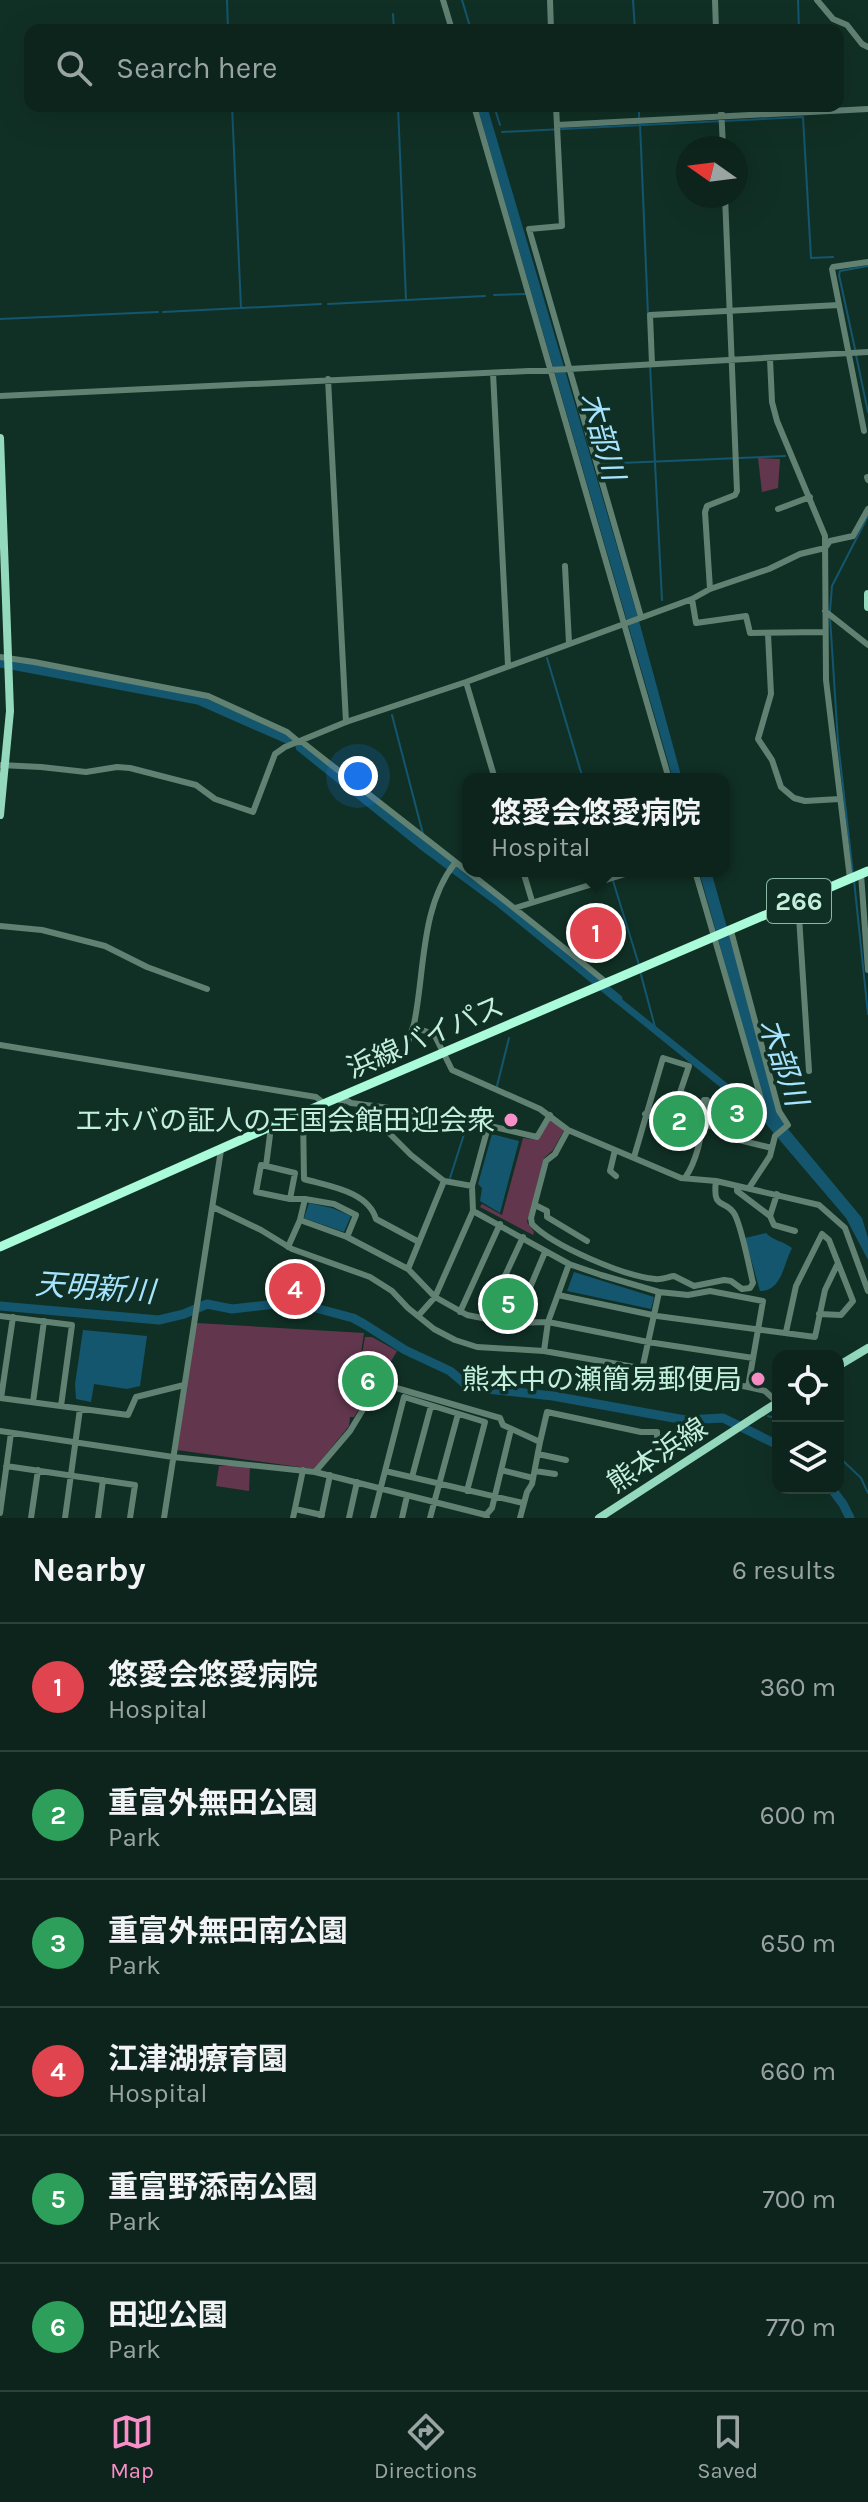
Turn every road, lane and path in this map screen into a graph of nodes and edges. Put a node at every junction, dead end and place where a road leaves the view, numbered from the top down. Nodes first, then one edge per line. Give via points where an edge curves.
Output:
1 (443, 0) edge
2 (550, 0) edge
3 (715, 0) edge
4 (817, 0) edge
5 (450, 24) edge
6 (551, 24) edge
7 (716, 24) edge
8 (868, 47) edge
9 (868, 109) edge
10 (844, 110) edge
11 (476, 112) edge
12 (556, 112) edge
13 (721, 112) edge
14 (813, 112) edge
15 (721, 117) junction
16 (557, 125) junction
17 (722, 136) edge
18 (726, 208) edge
19 (868, 262) edge
20 (839, 305) junction
21 (731, 310) junction
22 (868, 352) edge
23 (853, 354) junction
24 (770, 359) junction
25 (734, 360) junction
26 (652, 364) junction
27 (551, 369) junction
28 (568, 369) junction
29 (493, 373) junction
30 (328, 379) junction
31 (0, 396) edge
32 (864, 431) dead end
33 (0, 438) edge
34 (810, 497) junction
35 (867, 508) edge
36 (778, 509) dead end
37 (2, 522) edge
38 (825, 548) junction
39 (565, 566) dead end
40 (710, 589) junction
41 (868, 594) edge
42 (692, 599) junction
43 (868, 607) edge
44 (825, 611) junction
45 (641, 617) junction
46 (624, 624) junction
47 (825, 632) junction
48 (768, 634) junction
49 (569, 643) junction
50 (868, 645) edge
51 (7, 661) edge
52 (508, 665) junction
53 (466, 682) junction
54 (346, 722) junction
55 (300, 741) junction
56 (3, 765) edge
57 (493, 773) edge
58 (667, 773) edge
59 (840, 799) junction
60 (0, 815) edge
61 (455, 863) junction
62 (462, 868) edge
63 (865, 873) edge
64 (474, 877) edge
65 (525, 877) edge
66 (614, 877) edge
67 (697, 877) edge
68 (850, 879) junction
69 (532, 901) junction
70 (798, 901) junction
71 (515, 908) junction
72 (0, 926) edge
73 (730, 931) junction
74 (715, 937) junction
75 (868, 970) edge
76 (606, 984) junction
77 (207, 989) dead end
78 (414, 1024) junction
79 (0, 1045) edge
80 (405, 1051) dead end
81 (442, 1053) junction
82 (809, 1071) dead end
83 (340, 1097) junction
84 (707, 1098) dead end
85 (762, 1102) dead end
86 (325, 1104) junction
87 (733, 1107) dead end
88 (303, 1113) junction
89 (645, 1114) junction
90 (550, 1115) junction
91 (703, 1124) junction
92 (271, 1127) junction
93 (488, 1127) junction
94 (568, 1130) junction
95 (739, 1140) dead end
96 (772, 1148) junction
97 (221, 1150) junction
98 (615, 1150) junction
99 (634, 1157) junction
100 (266, 1166) junction
101 (616, 1176) dead end
102 (685, 1178) junction
103 (444, 1181) junction
104 (716, 1181) junction
105 (472, 1186) junction
106 (737, 1186) junction
107 (749, 1188) junction
108 (777, 1194) junction
109 (290, 1199) junction
110 (305, 1199) junction
111 (535, 1205) junction
112 (213, 1207) junction
113 (473, 1211) junction
114 (770, 1216) junction
115 (300, 1220) junction
116 (500, 1224) junction
117 (795, 1231) dead end
118 (347, 1237) junction
119 (523, 1237) junction
120 (587, 1241) dead end
121 (419, 1242) junction
122 (0, 1247) edge
123 (288, 1247) junction
124 (545, 1252) junction
125 (569, 1264) junction
126 (837, 1265) junction
127 (408, 1269) junction
128 (868, 1291) edge
129 (659, 1292) junction
130 (558, 1295) junction
131 (435, 1297) junction
132 (460, 1312) junction
133 (819, 1314) junction
134 (0, 1316) edge
135 (418, 1316) junction
136 (654, 1316) junction
137 (13, 1317) junction
138 (485, 1319) junction
139 (44, 1321) junction
140 (548, 1322) junction
141 (515, 1323) junction
142 (758, 1328) junction
143 (786, 1332) junction
144 (648, 1342) junction
145 (868, 1348) edge
146 (544, 1351) junction
147 (753, 1358) junction
148 (844, 1362) edge
149 (642, 1370) junction
150 (184, 1385) junction
151 (748, 1387) junction
152 (772, 1397) edge
153 (1, 1398) edge
154 (33, 1402) junction
155 (61, 1406) junction
156 (431, 1406) junction
157 (772, 1406) edge
158 (80, 1409) junction
159 (458, 1414) junction
160 (511, 1429) junction
161 (0, 1431) edge
162 (11, 1433) junction
163 (76, 1442) junction
164 (540, 1442) junction
165 (657, 1443) dead end
166 (538, 1454) junction
167 (173, 1457) junction
168 (566, 1460) dead end
169 (6, 1466) junction
170 (38, 1470) junction
171 (303, 1470) junction
172 (501, 1470) junction
173 (385, 1471) junction
174 (315, 1472) junction
175 (534, 1474) junction
176 (555, 1474) dead end
177 (71, 1475) junction
178 (330, 1475) junction
179 (412, 1477) junction
180 (103, 1480) junction
181 (2, 1481) edge
182 (357, 1482) junction
183 (439, 1484) junction
184 (381, 1488) junction
185 (467, 1491) junction
186 (407, 1496) junction
187 (495, 1497) junction
188 (434, 1502) junction
189 (523, 1503) junction
190 (295, 1509) junction
191 (463, 1509) junction
192 (0, 1513) edge
193 (321, 1517) edge
194 (487, 1517) edge
195 (31, 1518) edge
196 (65, 1518) edge
197 (98, 1518) edge
198 (130, 1518) edge
199 (164, 1518) edge
200 (293, 1518) edge
201 (349, 1518) edge
202 (373, 1518) edge
203 (402, 1518) edge
204 (430, 1518) edge
205 (460, 1518) edge
206 (520, 1518) edge
207 (599, 1518) edge

1 - 5 street
2 - 6 street
3 - 7 street
4 - 8 street
9 - 10 street
11 - 27 street
12 - 16 street
13 - 15 street
14 - 15 street
15 - 16 street
15 - 17 street
16 - 28 street via 562,226 529,229
18 - 21 street
19 - 20 street via 832,269
20 - 21 street
20 - 23 street
21 - 25 street
21 - 26 street via 650,315
22 - 23 street
23 - 24 street
23 - 32 street
24 - 25 street
24 - 34 street via 777,421
25 - 26 street
25 - 40 street via 737,491 708,503 705,512
26 - 28 street
27 - 28 street
27 - 29 street
27 - 46 street
28 - 45 street
29 - 30 street
29 - 52 street
30 - 31 street
30 - 54 street
33 - 37 main road
34 - 36 street
34 - 38 street via 824,529
35 - 38 street via 853,536 830,541
37 - 51 main road
38 - 40 street
38 - 44 street
39 - 49 street
40 - 42 street
41 - 43 main road
42 - 45 street
42 - 48 street via 696,623 746,616 750,633
44 - 47 street
44 - 50 street
45 - 46 street
46 - 49 street
46 - 58 street
47 - 48 street
47 - 59 street
48 - 59 street via 771,694 758,739 781,787 794,798
49 - 52 street
51 - 55 street via 208,696
51 - 56 main road via 10,711
52 - 53 street
53 - 54 street
53 - 57 street
54 - 55 street
55 - 56 street via 275,754 253,812 215,799 196,785 130,768 86,772
55 - 61 street
56 - 60 main road
59 - 68 street
61 - 62 street
61 - 78 street via 446,874 425,941
63 - 68 highway, 浜線バイパス / 266
63 - 75 street
64 - 71 street
65 - 69 street
66 - 69 street
67 - 74 street
68 - 70 highway, 浜線バイパス / 266
69 - 71 street
70 - 73 highway, 浜線バイパス / 266
70 - 82 street
71 - 76 street
72 - 77 street via 105,946
73 - 74 highway, 浜線バイパス / 266
73 - 96 street via 779,1111 788,1125 775,1136
74 - 76 highway, 浜線バイパス / 266
74 - 85 street
76 - 81 highway, 浜線バイパス / 266
78 - 80 street
78 - 81 street via 434,1034
79 - 86 street via 316,1097
81 - 83 highway, 浜線バイパス / 266
81 - 90 street via 452,1070
83 - 86 highway, 浜線バイパス / 266
83 - 93 street
83 - 103 street via 344,1112 383,1127
84 - 91 street
86 - 88 highway, 浜線バイパス / 266
87 - 91 street via 729,1131
88 - 92 highway, 浜線バイパス / 266
88 - 121 street via 304,1179 352,1193 376,1219
89 - 89 street via 663,1058 689,1066 670,1122
89 - 99 street
90 - 93 street via 537,1137
90 - 94 street
91 - 102 street
92 - 97 highway, 浜線バイパス / 266
92 - 100 street
93 - 105 street
94 - 98 street
94 - 111 street via 546,1161
95 - 96 street
96 - 107 street
97 - 112 street
97 - 122 highway, 浜線バイパス / 266
98 - 99 street
98 - 101 street via 610,1171
99 - 102 street
100 - 109 street via 295,1173
100 - 109 street via 261,1165 256,1192
102 - 104 street
103 - 105 street
103 - 121 street
104 - 106 street
104 - 111 street via 716,1200 735,1214 750,1288 724,1280 694,1286 674,1276 660,1280 608,1266 536,1229 531,1218
105 - 113 street
106 - 107 street
106 - 114 street
107 - 108 street
108 - 114 street
108 - 128 street via 819,1205 845,1228
109 - 110 street
110 - 115 street
110 - 118 street via 356,1215
111 - 120 street
112 - 123 street
112 - 150 street
113 - 116 street
113 - 131 street
114 - 117 street via 774,1225
115 - 118 street
115 - 123 street
116 - 119 street
116 - 132 street
118 - 127 street
119 - 124 street
119 - 138 street
121 - 127 street
123 - 135 street via 370,1277
124 - 125 street
124 - 141 street
125 - 129 street
125 - 130 street
126 - 133 street
126 - 133 street via 853,1301 841,1315
126 - 143 street via 822,1234 796,1286
127 - 131 street
129 - 136 street
129 - 142 street via 710,1291 763,1301
130 - 136 street
130 - 140 street
131 - 132 street
131 - 135 street
132 - 138 street
133 - 143 street via 815,1337
134 - 137 street
135 - 146 street via 477,1347
136 - 142 street
136 - 144 street
137 - 139 street
137 - 153 street
138 - 141 street
139 - 154 street
139 - 155 street via 73,1327
140 - 141 street
140 - 144 street
140 - 146 street
142 - 143 street
142 - 147 street
144 - 147 street
144 - 149 street
145 - 148 main road
146 - 149 street
147 - 151 street
149 - 151 street
150 - 158 street via 136,1397 128,1415
150 - 167 street
151 - 152 street
153 - 154 street
154 - 155 street
155 - 158 street
156 - 159 street
156 - 173 street via 404,1397
156 - 179 street
157 - 207 main road, 熊本浜線
158 - 163 street
159 - 183 street
159 - 185 street via 485,1422
160 - 164 street
160 - 172 street
160 - 174 street via 500,1418 379,1383 350,1431
161 - 162 street
162 - 163 street
162 - 169 street
163 - 167 street
163 - 177 street
164 - 165 street via 547,1412 657,1432
164 - 166 street
166 - 168 street
166 - 175 street
167 - 171 street
167 - 199 street
169 - 170 street
169 - 181 street
170 - 177 street
170 - 195 street
171 - 174 street
171 - 190 street
172 - 175 street
172 - 187 street
173 - 179 street
173 - 184 street
174 - 178 street
175 - 176 street
175 - 189 street
177 - 180 street
177 - 196 street
178 - 182 street
178 - 193 street
179 - 183 street
180 - 197 street
180 - 198 street via 135,1485
181 - 192 street
182 - 184 street
182 - 201 street
183 - 185 street
183 - 188 street
184 - 186 street
184 - 202 street
185 - 187 street
186 - 188 street
186 - 203 street
187 - 189 street
187 - 194 street
188 - 191 street
188 - 204 street
189 - 206 street
190 - 193 street
190 - 200 street
191 - 194 street
191 - 205 street

